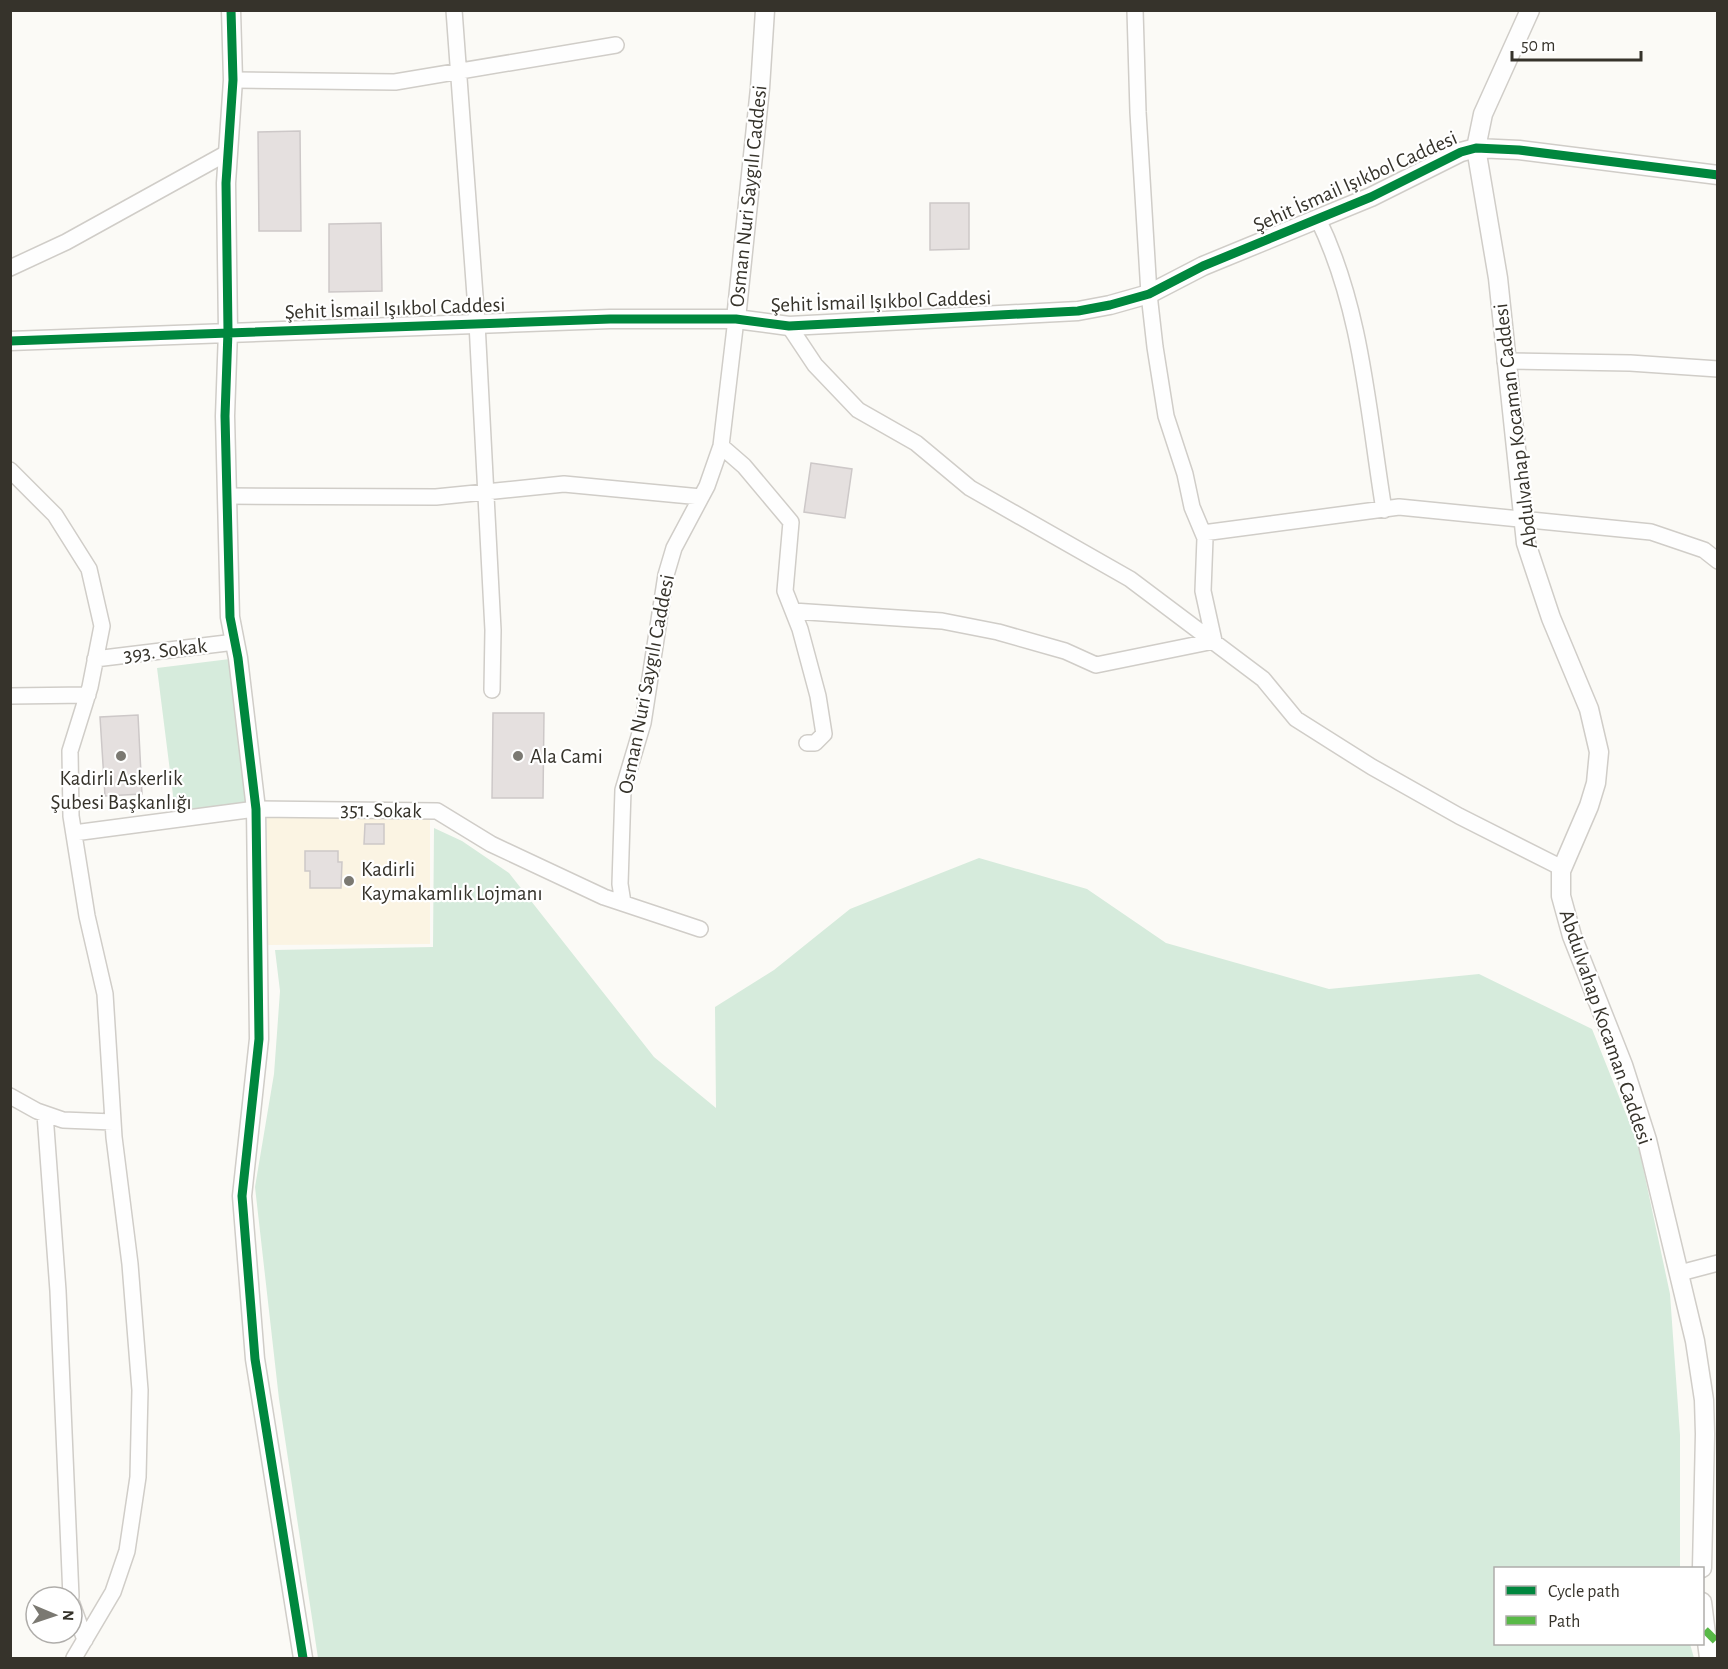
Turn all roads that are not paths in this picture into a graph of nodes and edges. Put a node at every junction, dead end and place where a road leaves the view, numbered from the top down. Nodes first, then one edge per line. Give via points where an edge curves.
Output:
1 (231, 10) edge
2 (454, 10) edge
3 (765, 10) edge
4 (1135, 10) edge
5 (1530, 10) edge
6 (616, 45) dead end
7 (458, 73) junction
8 (233, 80) junction
9 (1476, 148) junction
10 (227, 153) junction
11 (1718, 175) edge
12 (1318, 219) junction
13 (10, 268) edge
14 (1149, 294) junction
15 (736, 319) junction
16 (477, 323) junction
17 (789, 326) junction
18 (228, 331) junction
19 (10, 341) edge
20 (1505, 361) junction
21 (1718, 369) edge
22 (721, 446) junction
23 (10, 470) edge
24 (486, 492) junction
25 (227, 496) junction
26 (701, 497) junction
27 (1384, 510) junction
28 (1522, 519) junction
29 (1203, 533) junction
30 (1718, 561) edge
31 (792, 611) junction
32 (1214, 641) junction
33 (235, 642) junction
34 (96, 659) junction
35 (492, 690) dead end
36 (88, 695) junction
37 (10, 696) edge
38 (807, 743) dead end
39 (256, 809) junction
40 (74, 833) junction
41 (1562, 868) junction
42 (623, 903) junction
43 (700, 929) dead end
44 (10, 1096) edge
45 (45, 1114) junction
46 (113, 1122) junction
47 (1718, 1263) edge
48 (1680, 1273) junction
49 (1702, 1567) edge
50 (71, 1585) edge
51 (1704, 1610) edge
52 (1711, 1636) edge
53 (85, 1640) joint
54 (74, 1659) edge
55 (303, 1659) edge
56 (1709, 1659) edge

1 - 8 street
2 - 7 street
3 - 15 street, Osman Nuri Saygılı Caddesi
4 - 14 street
5 - 9 street, Abdulvahap Kocaman Caddesi via 1483,114
6 - 7 street
7 - 8 street via 395,82
7 - 16 street
8 - 10 street
9 - 11 street, Şehit İsmail Işıkbol Caddesi
9 - 12 street, Şehit İsmail Işıkbol Caddesi
9 - 20 street, Abdulvahap Kocaman Caddesi via 1493,244
10 - 13 street via 66,242
10 - 18 street
12 - 14 street, Şehit İsmail Işıkbol Caddesi via 1203,266
12 - 27 street via 1348,298
14 - 17 street, Şehit İsmail Işıkbol Caddesi via 1078,311
14 - 29 street via 1166,416
15 - 16 street, Şehit İsmail Işıkbol Caddesi
15 - 17 street, Şehit İsmail Işıkbol Caddesi
15 - 22 street, Osman Nuri Saygılı Caddesi
16 - 18 street, Şehit İsmail Işıkbol Caddesi
16 - 24 street
17 - 32 street via 815,365 858,410 916,443 970,488 1130,579
18 - 19 street, Şehit İsmail Işıkbol Caddesi via 127,339
18 - 25 street
20 - 21 street
20 - 28 street, Abdulvahap Kocaman Caddesi
22 - 26 street, Osman Nuri Saygılı Caddesi
22 - 31 street via 744,466 791,522 785,591
23 - 34 street via 55,515 89,569 102,626
24 - 25 street via 436,497
24 - 26 street via 564,484
24 - 35 street
25 - 33 street via 230,617
26 - 42 street, Osman Nuri Saygılı Caddesi via 674,548 666,575 643,723 622,790
27 - 28 street via 1399,507
27 - 29 street
28 - 30 street via 1651,532 1704,550
28 - 41 street, Abdulvahap Kocaman Caddesi via 1534,572 1589,709 1599,752 1589,806
29 - 32 street via 1203,591
31 - 32 street via 942,621 1065,651 1096,665
31 - 38 street via 818,696 824,734 815,743
32 - 41 street via 1263,679 1296,719 1372,767
33 - 34 street, 393. Sokak
33 - 39 street
34 - 36 street
36 - 37 street
36 - 40 street via 70,751
39 - 40 street, 351. Sokak
39 - 42 street, 351. Sokak via 437,811 491,844
39 - 55 street via 259,1039 242,1196 255,1359
40 - 46 street via 105,994
41 - 48 street, Abdulvahap Kocaman Caddesi via 1559,883 1565,916 1634,1098
42 - 43 street, 351. Sokak
44 - 45 street
45 - 46 street via 63,1120
45 - 50 street via 58,1291
46 - 53 street via 140,1390 138,1477 126,1551 113,1593
47 - 48 street
48 - 49 street, Abdulvahap Kocaman Caddesi via 1704,1400
51 - 52 street
52 - 56 street
53 - 54 street

